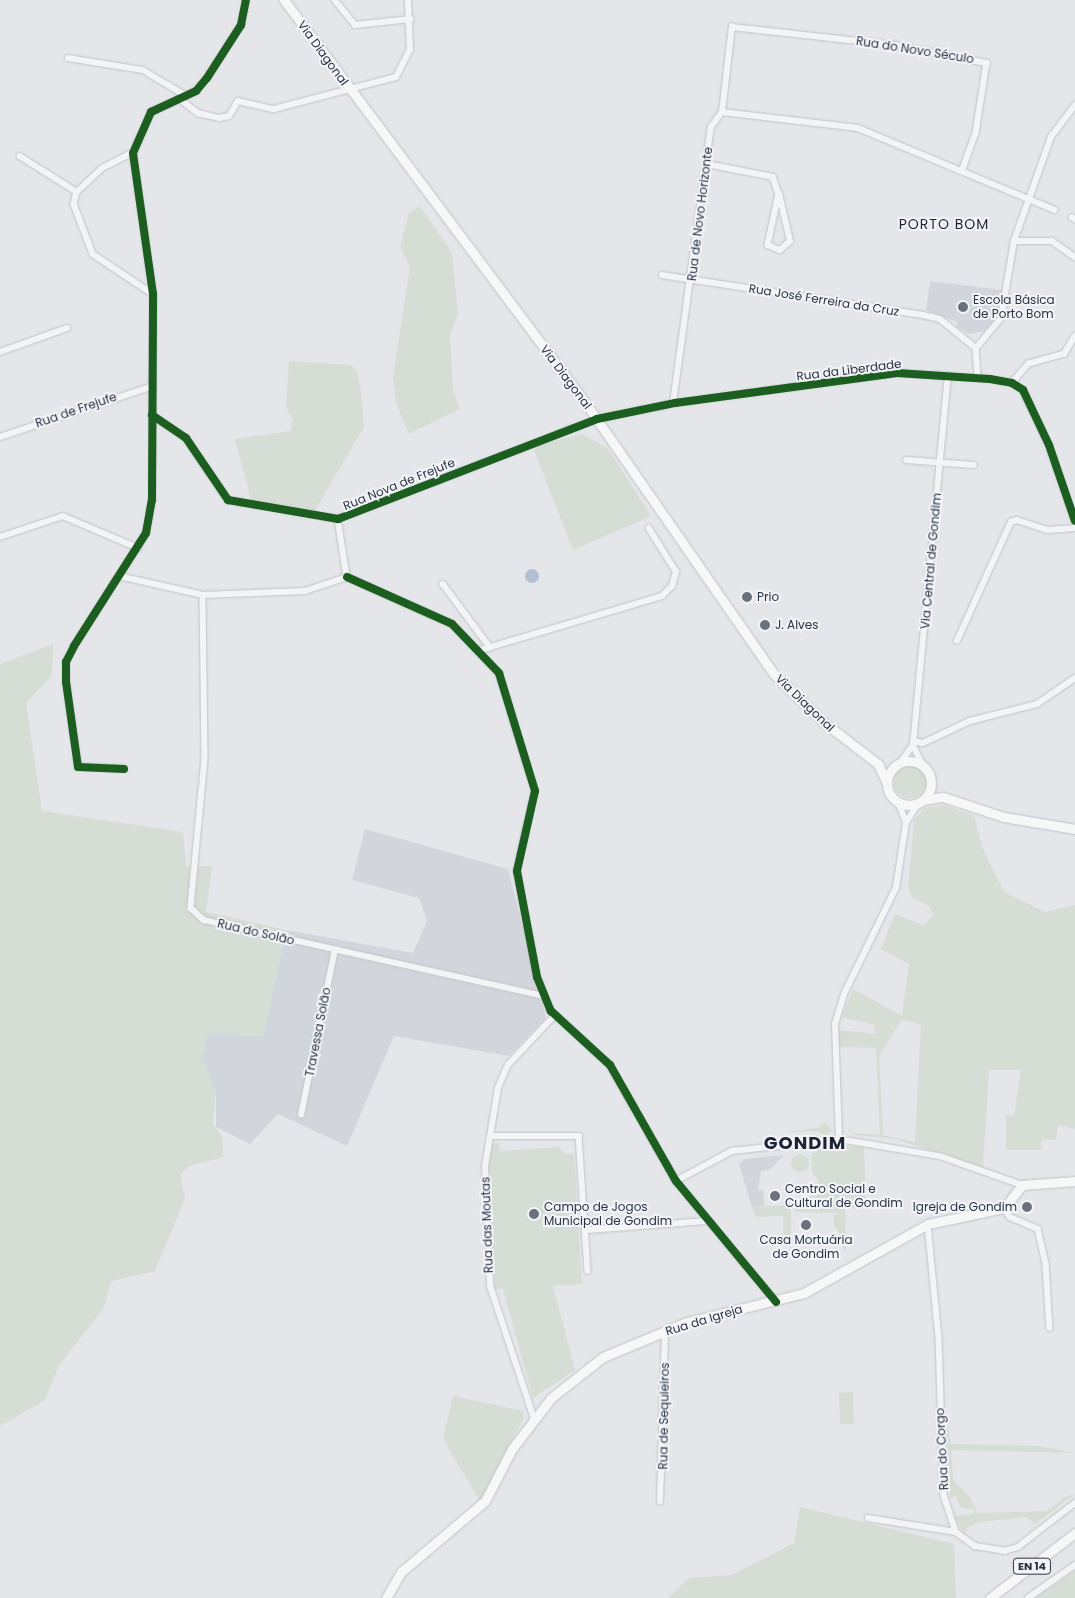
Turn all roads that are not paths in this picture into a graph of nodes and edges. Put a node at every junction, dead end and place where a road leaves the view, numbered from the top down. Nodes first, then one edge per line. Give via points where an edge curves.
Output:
1 (246, 0) edge
2 (284, 0) edge
3 (335, 0) edge
4 (408, 0) edge
5 (411, 19) junction
6 (732, 27) joint
7 (68, 58) dead end
8 (349, 88) junction
9 (183, 97) junction
10 (1075, 105) edge
11 (722, 112) junction
12 (132, 153) junction
13 (20, 156) dead end
14 (706, 164) junction
15 (962, 172) junction
16 (77, 192) junction
17 (778, 194) junction
18 (1030, 200) junction
19 (1055, 210) dead end
20 (1014, 242) junction
21 (1075, 257) edge
22 (662, 275) dead end
23 (692, 278) junction
24 (154, 294) junction
25 (67, 328) dead end
26 (1075, 336) edge
27 (976, 348) junction
28 (0, 352) edge
29 (948, 376) junction
30 (978, 378) junction
31 (1012, 383) junction
32 (153, 386) junction
33 (673, 403) junction
34 (152, 415) junction
35 (597, 419) junction
36 (0, 437) edge
37 (906, 460) dead end
38 (940, 463) junction
39 (974, 466) dead end
40 (338, 519) junction
41 (1075, 521) edge
42 (1075, 528) edge
43 (649, 529) dead end
44 (0, 537) edge
45 (138, 548) junction
46 (119, 576) junction
47 (347, 577) junction
48 (443, 584) dead end
49 (204, 595) junction
50 (957, 641) dead end
51 (490, 647) junction
52 (481, 650) junction
53 (1075, 678) edge
54 (913, 743) junction
55 (899, 763) junction
56 (878, 764) junction
57 (923, 765) junction
58 (124, 769) dead end
59 (931, 781) junction
60 (887, 783) junction
61 (943, 797) junction
62 (921, 801) junction
63 (898, 802) junction
64 (906, 823) junction
65 (1075, 829) edge
66 (335, 949) junction
67 (545, 996) junction
68 (555, 1015) junction
69 (301, 1115) dead end
70 (490, 1136) junction
71 (839, 1139) junction
72 (676, 1181) junction
73 (1075, 1181) edge
74 (1022, 1185) junction
75 (1004, 1208) junction
76 (707, 1222) junction
77 (928, 1224) junction
78 (587, 1230) junction
79 (588, 1271) dead end
80 (776, 1302) junction
81 (1050, 1328) dead end
82 (665, 1331) junction
83 (534, 1419) junction
84 (660, 1502) dead end
85 (1075, 1503) edge
86 (868, 1518) dead end
87 (956, 1532) junction
88 (1075, 1533) edge
89 (1075, 1565) edge
90 (386, 1598) edge
91 (990, 1598) edge
92 (1028, 1598) edge

1 - 9 street via 241,25 207,78
2 - 8 main road, Via Diagonal
3 - 5 street via 355,25
4 - 5 street
5 - 8 street via 410,50 396,77
6 - 11 street, Rua de Novo Horizonte
6 - 15 street, Rua do Novo Século via 894,45 987,62 976,134
7 - 9 street via 143,70
8 - 9 street via 274,109 238,101 229,116 219,118 198,113
8 - 35 main road, Via Diagonal
9 - 12 street via 151,112
10 - 18 street via 1051,137
11 - 14 street, Rua de Novo Horizonte via 711,127
11 - 15 street via 858,128
12 - 16 street via 102,169
12 - 24 street
13 - 16 street
14 - 17 street via 765,173 773,177
14 - 23 street, Rua de Novo Horizonte
15 - 18 street
16 - 24 street via 74,204 93,254
17 - 17 street via 768,245 780,250 790,241
18 - 19 street
18 - 20 street
20 - 21 street via 1040,238
20 - 27 street via 1001,318
22 - 23 street, Rua José Ferreira da Cruz
23 - 27 street, Rua José Ferreira da Cruz via 940,319
23 - 33 street, Rua de Novo Horizonte
24 - 32 street
25 - 28 street
26 - 31 street via 1064,354 1028,364
27 - 30 street
29 - 30 street, Rua da Liberdade
29 - 33 street, Rua da Liberdade via 897,373
29 - 38 street, Via Central de Gondim
30 - 31 street, Rua da Liberdade
31 - 41 street via 1031,404
32 - 34 street
32 - 36 street, Rua de Frejufe
33 - 35 street, Rua da Liberdade
34 - 40 street, Rua Nova de Frejufe via 186,438 228,500 238,505
34 - 45 street via 152,500
35 - 40 street, Rua Nova de Frejufe
35 - 56 main road, Via Diagonal via 774,674 822,721
37 - 38 street
38 - 39 street
38 - 54 street, Via Central de Gondim
40 - 47 street
42 - 50 street via 1048,530 1017,520 1011,522
43 - 51 street via 676,572 672,586 662,596
44 - 45 street via 63,516
45 - 46 street
46 - 49 street
46 - 58 street via 66,662 66,682 78,766
47 - 49 street via 305,591
47 - 52 street via 452,624
48 - 51 street
49 - 66 street, Rua do Solão via 205,759 190,908 204,920
51 - 52 street
52 - 67 street via 499,673 536,791 518,871
53 - 54 street via 1037,704 970,721 923,742
54 - 55 street, Via Central de Gondim
54 - 57 street
55 - 56 main road
55 - 57 main road
55 - 60 main road
56 - 60 main road, Via Diagonal
57 - 59 main road
59 - 61 main road
59 - 62 main road
60 - 63 main road, Via Diagonal
61 - 62 main road
61 - 65 main road via 1004,817
62 - 63 main road
62 - 64 street
63 - 64 street
64 - 71 street via 894,896 836,1017
66 - 67 street, Rua do Solão
66 - 69 street, Travessa Solão
67 - 68 street
68 - 70 street, Rua das Moutas via 508,1065 498,1088
68 - 72 street via 610,1065
70 - 78 street via 580,1136
70 - 83 street, Rua das Moutas via 484,1192 490,1286
71 - 72 street via 732,1151
71 - 74 street via 940,1156
72 - 76 street
73 - 74 main road
74 - 75 main road
75 - 77 main road, Rua da Igreja
75 - 81 street via 1010,1217 1038,1229 1046,1264
76 - 78 street
76 - 80 street
77 - 80 main road, Rua da Igreja via 804,1293
77 - 87 street, Rua do Corgo via 939,1338 944,1495
78 - 79 street
80 - 82 main road, Rua da Igreja via 729,1309
82 - 83 main road, Rua da Igreja via 603,1357 551,1398
82 - 84 street, Rua de Sequieiros
83 - 90 main road, Rua da Igreja via 485,1501 401,1572
85 - 87 street via 1018,1547 1005,1551 975,1546
86 - 87 street
88 - 91 main road, EN 14
89 - 92 street

